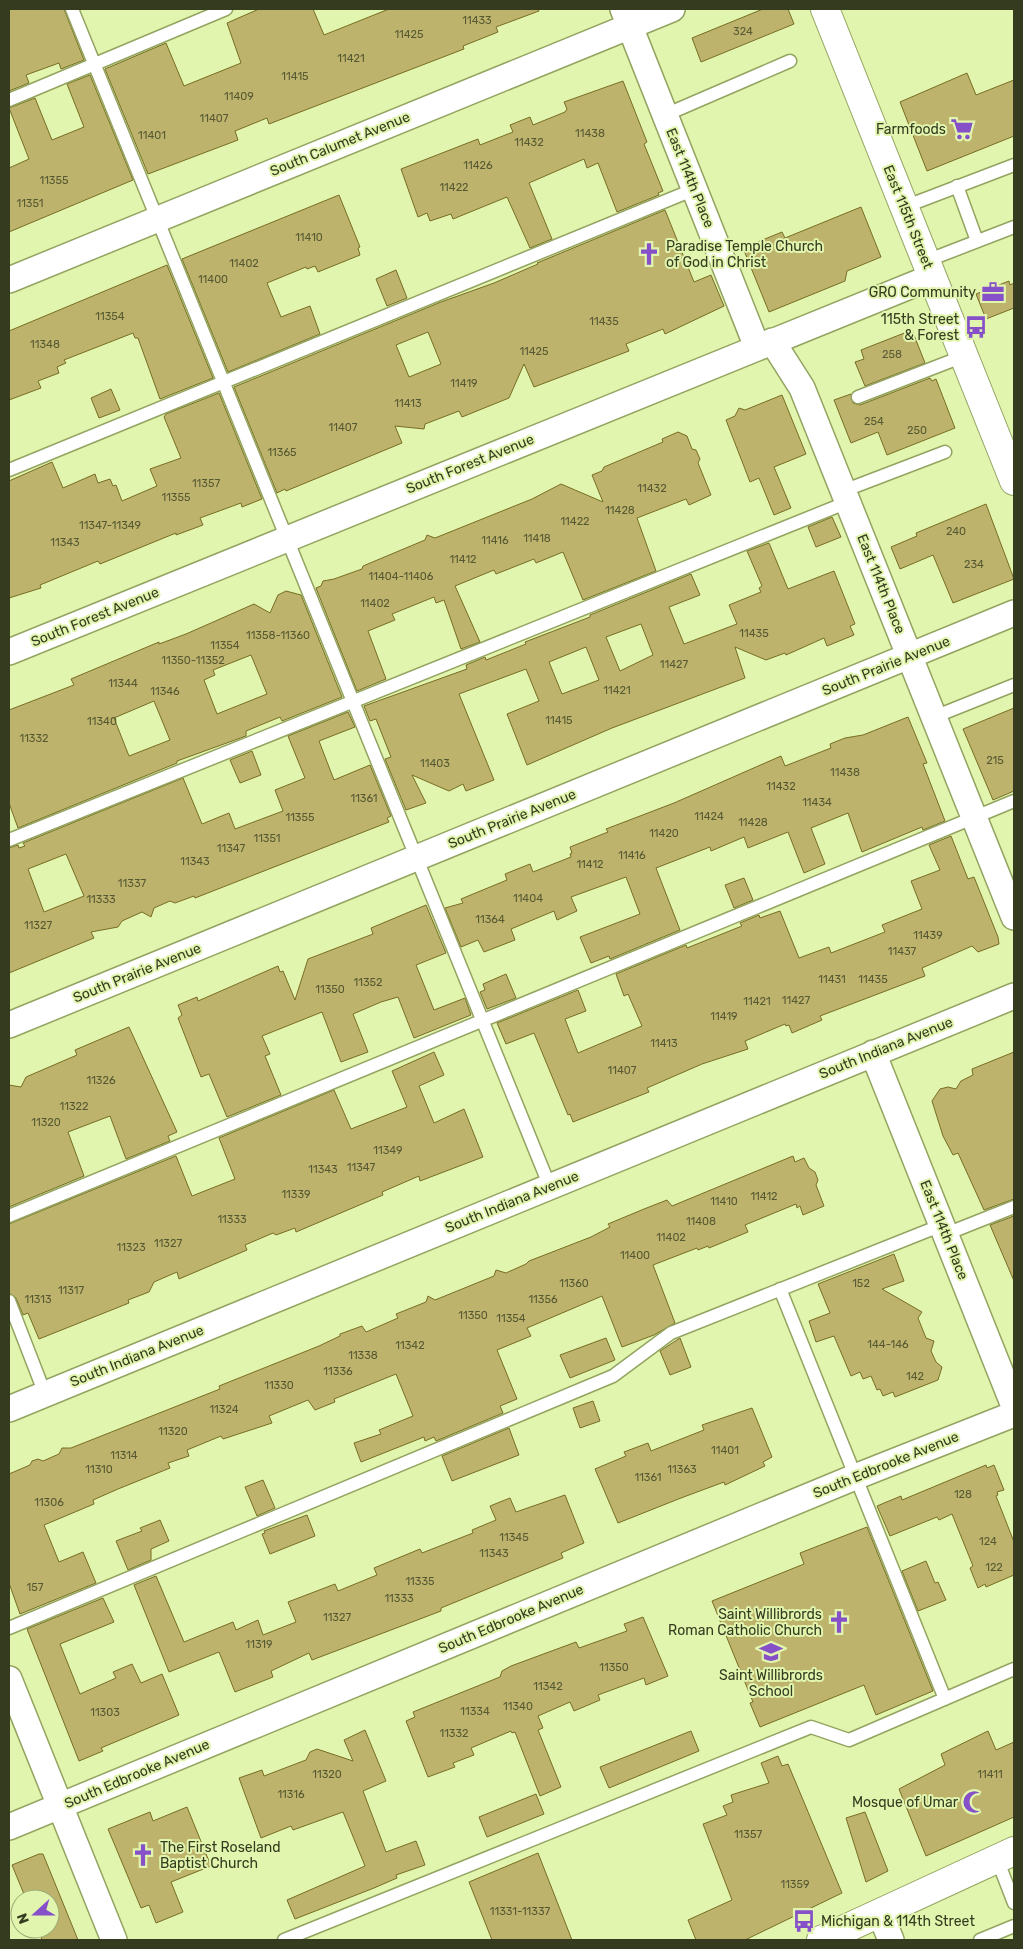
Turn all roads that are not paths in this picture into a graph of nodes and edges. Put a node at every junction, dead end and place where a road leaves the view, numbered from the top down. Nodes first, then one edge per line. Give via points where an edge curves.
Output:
1 (72, 9) edge
2 (226, 9) edge
3 (672, 9) edge
4 (825, 9) edge
5 (626, 17) edge
6 (790, 62) dead end
7 (94, 64) junction
8 (9, 100) edge
9 (665, 115) junction
10 (1014, 165) edge
11 (957, 186) junction
12 (695, 189) junction
13 (904, 206) junction
14 (157, 219) junction
15 (1014, 227) edge
16 (977, 241) junction
17 (929, 269) junction
18 (9, 280) edge
19 (764, 344) junction
20 (964, 356) junction
21 (223, 382) junction
22 (858, 397) dead end
23 (945, 452) dead end
24 (9, 470) edge
25 (1014, 481) edge
26 (846, 497) junction
27 (287, 539) junction
28 (1014, 612) edge
29 (9, 652) edge
30 (910, 656) junction
31 (1014, 686) edge
32 (353, 702) junction
33 (934, 717) junction
34 (1014, 801) edge
35 (974, 817) junction
36 (9, 840) edge
37 (416, 858) junction
38 (1014, 916) edge
39 (1014, 996) edge
40 (482, 1020) junction
41 (9, 1025) edge
42 (873, 1054) junction
43 (550, 1186) junction
44 (1014, 1207) edge
45 (9, 1216) edge
46 (944, 1230) junction
47 (780, 1289) junction
48 (9, 1301) edge
49 (45, 1394) junction
50 (1014, 1406) edge
51 (9, 1409) edge
52 (1014, 1414) edge
53 (856, 1477) junction
54 (9, 1628) edge
55 (1014, 1669) edge
56 (9, 1679) edge
57 (945, 1699) junction
58 (60, 1806) junction
59 (9, 1827) edge
60 (1006, 1855) edge
61 (1014, 1903) edge
62 (880, 1913) junction
63 (1014, 1926) edge
64 (114, 1940) edge
65 (284, 1940) edge
66 (821, 1940) edge
67 (892, 1940) edge
68 (980, 1940) edge

1 - 7 lane
2 - 7 lane
3 - 5 street, South Calumet Avenue
4 - 13 street, East 115th Street
5 - 9 street, East 114th Place
5 - 14 street, South Calumet Avenue
6 - 9 lane
7 - 8 lane
7 - 14 lane
9 - 12 street, East 114th Place
10 - 11 lane
11 - 13 lane
11 - 16 lane
12 - 19 street, East 114th Place
12 - 21 lane
13 - 17 street, East 115th Street
14 - 18 street, South Calumet Avenue
14 - 21 lane
15 - 16 lane
16 - 17 lane
17 - 19 street, South Forest Avenue
17 - 20 street, East 115th Street
19 - 26 street, East 114th Place via 802,388
19 - 27 street, South Forest Avenue
20 - 22 lane
20 - 25 street, East 115th Street
21 - 24 lane
21 - 27 lane
23 - 26 lane
26 - 30 street, East 114th Place
26 - 32 lane
27 - 29 street, South Forest Avenue
27 - 32 lane
28 - 30 street, South Prairie Avenue
30 - 33 street, East 114th Place
30 - 37 street, South Prairie Avenue
31 - 33 lane
32 - 36 lane
32 - 37 lane
33 - 35 street, East 114th Place
34 - 35 lane
35 - 38 street, East 114th Place
35 - 40 lane
37 - 40 lane
37 - 41 street, South Prairie Avenue
39 - 42 street, South Indiana Avenue
40 - 43 lane
40 - 45 lane
42 - 43 street, South Indiana Avenue
42 - 46 street, East 114th Place
43 - 49 street, South Indiana Avenue
44 - 46 lane
46 - 47 lane
46 - 50 street, East 114th Place
47 - 53 lane
47 - 54 lane via 670,1333 613,1376
48 - 49 lane
49 - 51 street, South Indiana Avenue
52 - 53 street, South Edbrooke Avenue
53 - 57 lane
53 - 58 street, South Edbrooke Avenue
55 - 57 lane
56 - 58 street
57 - 65 lane via 849,1740 812,1727
58 - 59 street, South Edbrooke Avenue
58 - 64 street
60 - 61 lane
60 - 62 street
62 - 66 street
62 - 67 street
63 - 68 lane

